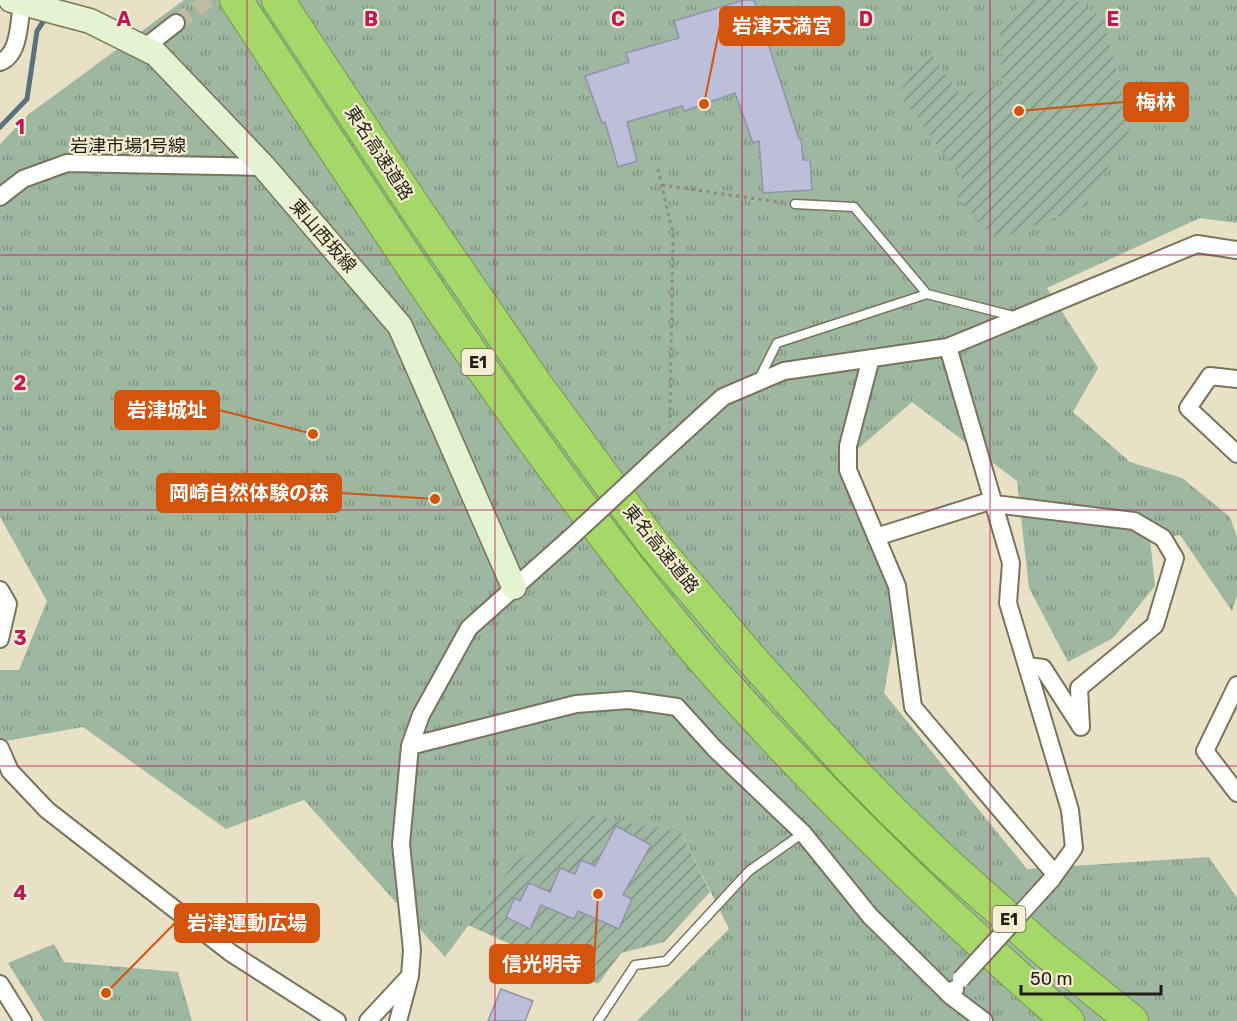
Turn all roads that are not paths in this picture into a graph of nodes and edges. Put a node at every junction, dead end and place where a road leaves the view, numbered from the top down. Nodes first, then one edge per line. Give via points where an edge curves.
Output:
1 (236, 0) edge
2 (279, 0) edge
3 (17, 1) edge
4 (176, 23) tunnel mouth
5 (144, 48) junction
6 (0, 62) edge
7 (264, 167) junction
8 (0, 197) edge
9 (795, 204) road end
10 (1237, 250) edge
11 (927, 294) junction
12 (1019, 317) junction
13 (948, 347) junction
14 (871, 358) junction
15 (1237, 379) edge
16 (758, 382) junction
17 (1237, 454) edge
18 (993, 502) junction
19 (876, 537) junction
20 (514, 586) junction
21 (0, 590) edge
22 (0, 639) edge
23 (1028, 666) junction
24 (1237, 685) edge
25 (410, 746) junction
26 (0, 748) edge
27 (1237, 793) edge
28 (803, 833) junction
29 (1053, 877) junction
30 (410, 976) junction
31 (0, 984) edge
32 (951, 996) junction
33 (23, 1021) edge
34 (337, 1021) edge
35 (368, 1021) edge
36 (398, 1021) edge
37 (598, 1021) edge
38 (984, 1021) edge
39 (1068, 1021) edge
40 (1132, 1021) edge

1 - 39 highway, 東名高速道路 / E1 via 491,381 600,531 692,647 870,838
2 - 40 highway, 東名高速道路 / E1 via 536,384 655,546 755,663 891,810 1044,950
3 - 5 street, 東山西坂線 via 90,21
3 - 6 street via 16,45
4 - 5 street
5 - 7 street, 東山西坂線 via 156,54
7 - 8 street, 岩津市場1号線 via 67,163 23,179
7 - 20 street, 東山西坂線 via 400,326
9 - 11 lane via 854,207
10 - 12 street via 1197,244
11 - 12 lane
11 - 16 lane via 777,343
12 - 13 street
13 - 14 street
13 - 18 street
14 - 16 street via 784,371
14 - 19 street via 848,446 848,470
15 - 17 street via 1210,375 1188,408
16 - 20 street, bridge via 723,397
18 - 19 street
18 - 23 street via 1011,563 1008,603
18 - 23 street via 1134,521 1163,538 1175,558 1155,625 1080,688 1081,727 1043,668
19 - 29 street via 897,586 913,708
20 - 25 street via 469,628 421,715
21 - 22 street via 8,604
23 - 29 street via 1070,810 1074,848
24 - 27 street via 1205,751
25 - 28 street via 576,704 629,700 677,706 715,749
25 - 30 street via 401,844 412,950
26 - 34 street via 10,771 47,810 231,953
28 - 32 street via 870,916
28 - 37 lane via 749,871 666,961 635,965
29 - 32 street, bridge via 961,979
30 - 35 street
30 - 36 street
31 - 33 street
32 - 38 street

